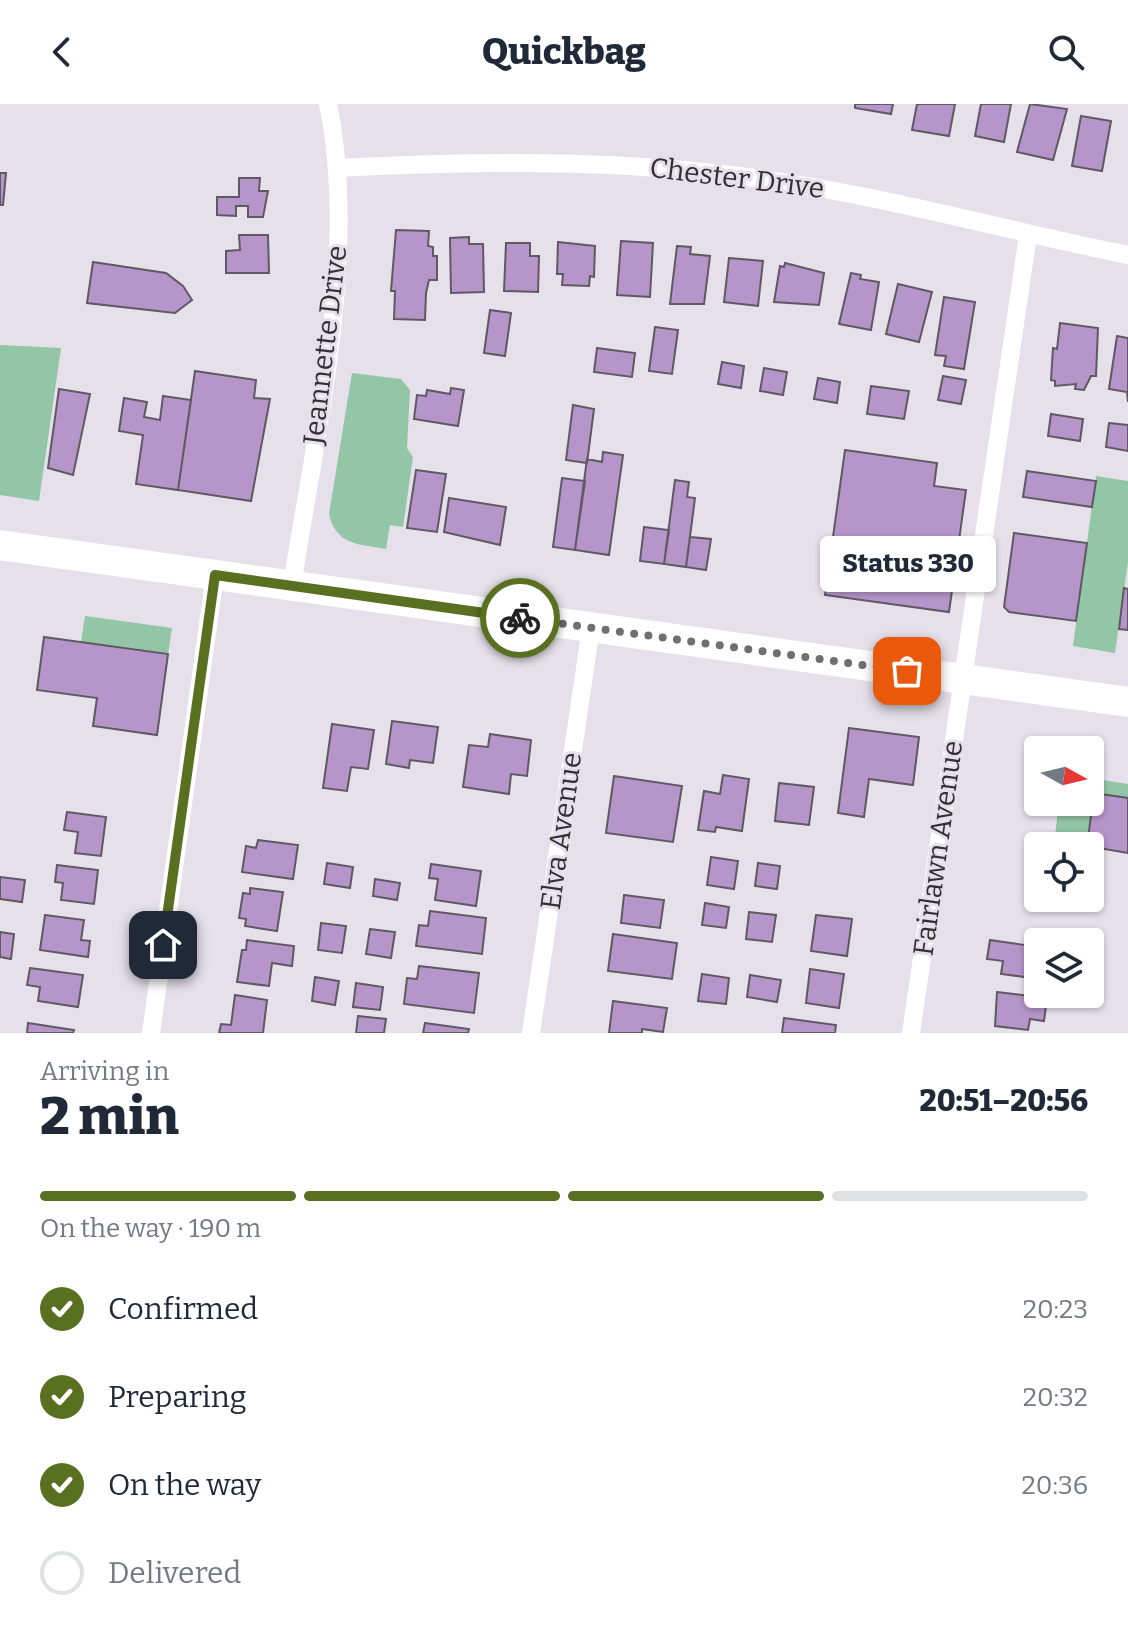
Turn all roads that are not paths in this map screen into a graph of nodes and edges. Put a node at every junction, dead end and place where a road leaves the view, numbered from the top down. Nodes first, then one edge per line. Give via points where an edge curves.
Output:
1 (328, 104) edge
2 (339, 168) junction
3 (1028, 235) junction
4 (1128, 255) edge
5 (0, 545) edge
6 (215, 575) junction
7 (292, 586) junction
8 (591, 628) junction
9 (963, 679) junction
10 (1128, 702) edge
11 (151, 1033) edge
12 (531, 1033) edge
13 (911, 1033) edge

1 - 2 street, Jeannette Drive
2 - 3 street, Chester Drive via 499,161 674,168 841,192
2 - 7 street, Jeannette Drive via 333,311
3 - 4 street, Chester Drive
3 - 9 street, Fairlawn Avenue
5 - 6 main road
6 - 7 main road
6 - 11 street
7 - 8 main road
8 - 9 main road
8 - 12 street, Elva Avenue
9 - 10 main road
9 - 13 street, Fairlawn Avenue

